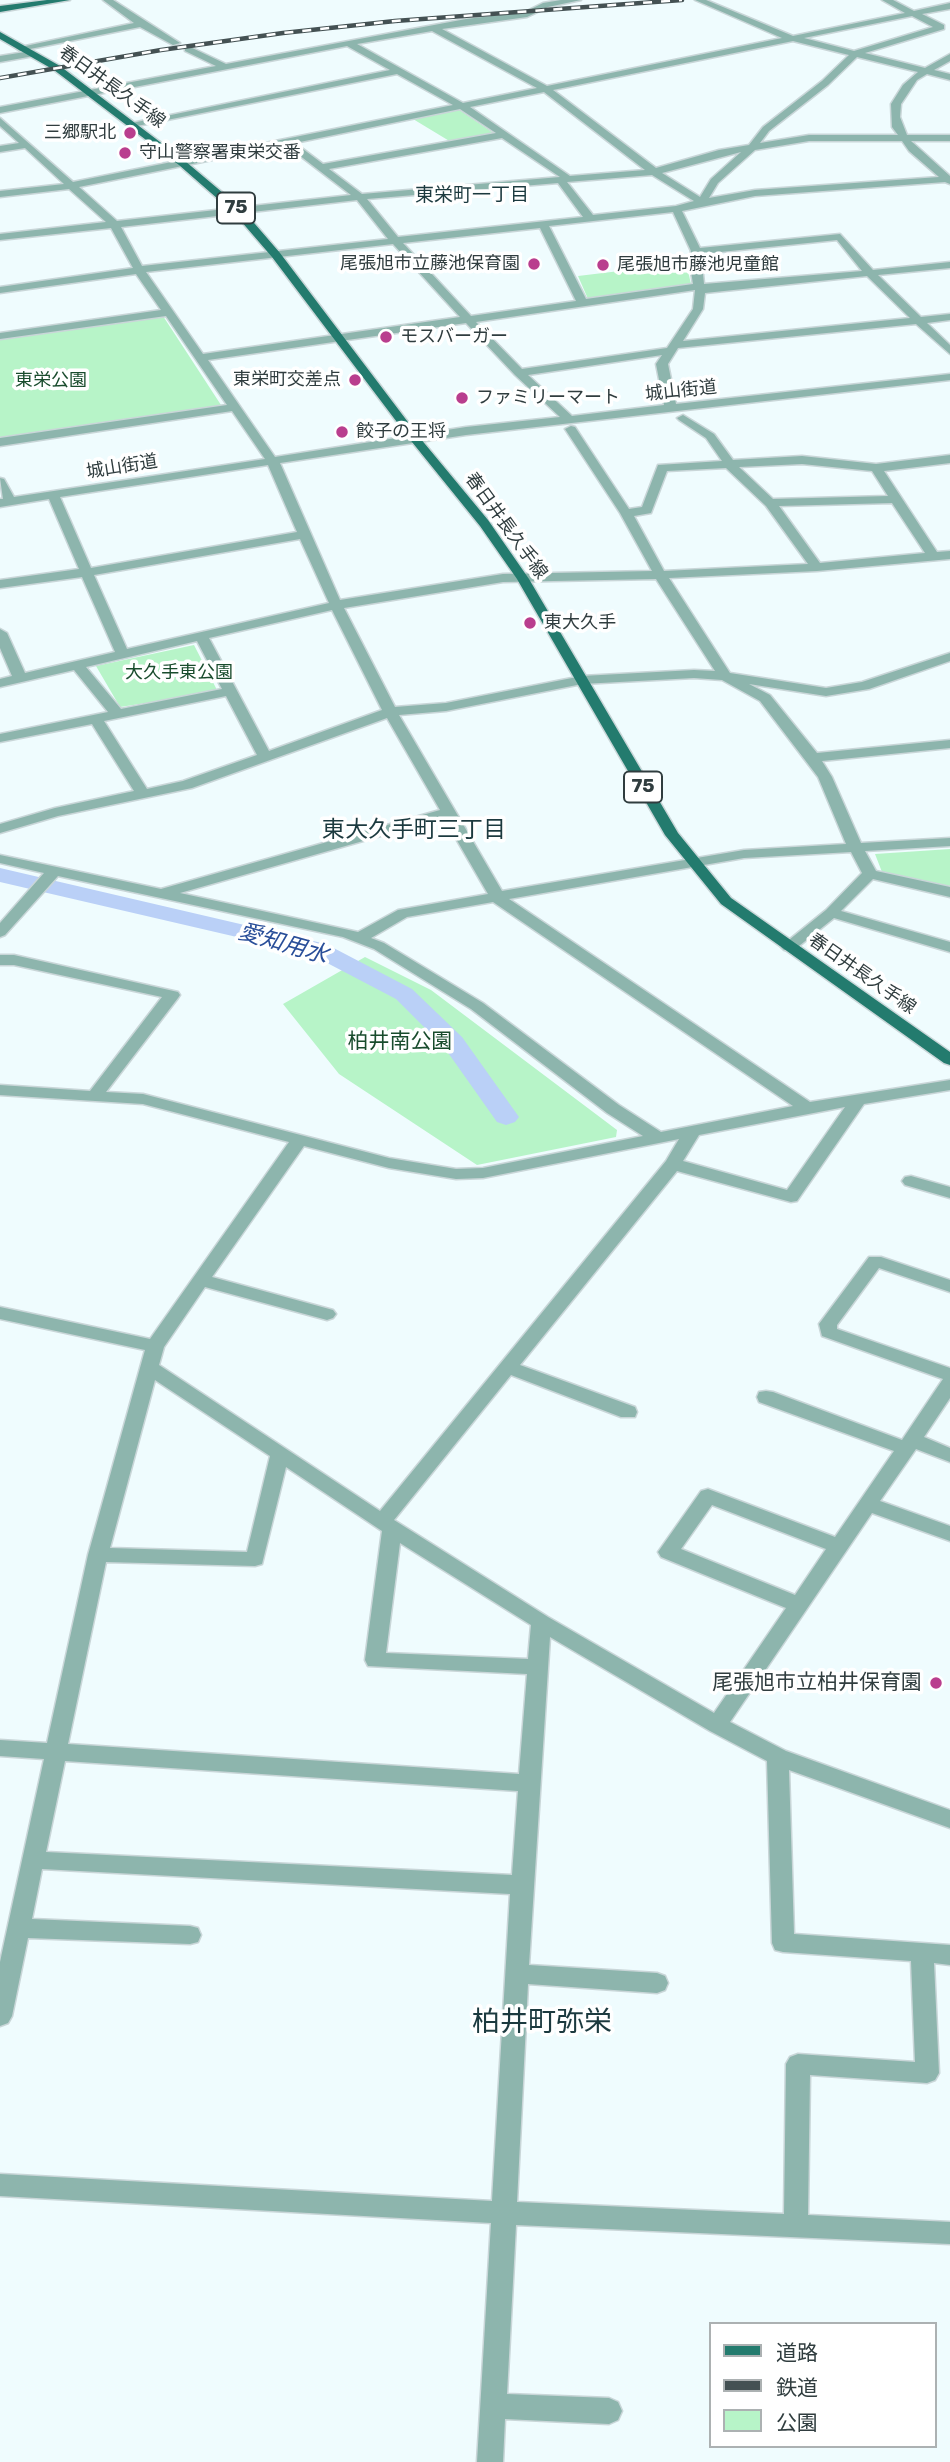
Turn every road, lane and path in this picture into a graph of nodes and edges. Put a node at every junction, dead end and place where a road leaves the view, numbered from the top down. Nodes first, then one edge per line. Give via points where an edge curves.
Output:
1 (66, 0) edge
2 (107, 0) edge
3 (577, 0) edge
4 (699, 0) edge
5 (886, 0) edge
6 (950, 6) edge
7 (0, 9) edge
8 (913, 13) junction
9 (141, 24) junction
10 (433, 28) junction
11 (0, 34) edge
12 (789, 37) junction
13 (176, 43) dead end
14 (348, 43) junction
15 (20, 48) junction
16 (188, 49) dead end
17 (856, 53) junction
18 (31, 54) junction
19 (950, 57) edge
20 (0, 59) edge
21 (226, 67) junction
22 (399, 71) junction
23 (925, 71) junction
24 (950, 77) edge
25 (545, 88) junction
26 (90, 92) junction
27 (462, 106) junction
28 (0, 110) edge
29 (0, 121) edge
30 (132, 124) junction
31 (502, 135) junction
32 (950, 138) edge
33 (904, 139) junction
34 (287, 141) junction
35 (27, 145) junction
36 (753, 146) junction
37 (0, 149) edge
38 (182, 163) junction
39 (321, 167) junction
40 (654, 173) junction
41 (949, 180) edge
42 (561, 181) junction
43 (69, 186) junction
44 (0, 194) edge
45 (360, 197) junction
46 (702, 202) junction
47 (676, 209) junction
48 (238, 211) junction
49 (590, 219) junction
50 (114, 224) junction
51 (543, 224) junction
52 (0, 237) edge
53 (395, 240) junction
54 (696, 251) junction
55 (276, 255) junction
56 (950, 265) edge
57 (139, 271) junction
58 (870, 273) junction
59 (700, 288) junction
60 (0, 290) edge
61 (582, 302) junction
62 (170, 312) junction
63 (950, 317) edge
64 (468, 319) junction
65 (917, 320) junction
66 (0, 336) edge
67 (338, 338) junction
68 (672, 348) junction
69 (950, 351) edge
70 (201, 358) junction
71 (519, 373) junction
72 (950, 377) edge
73 (950, 387) edge
74 (234, 407) junction
75 (671, 410) junction
76 (683, 418) junction
77 (570, 424) junction
78 (416, 440) junction
79 (0, 442) edge
80 (950, 459) edge
81 (273, 461) junction
82 (731, 466) junction
83 (876, 468) junction
84 (0, 482) edge
85 (53, 495) junction
86 (898, 499) junction
87 (5, 502) edge
88 (770, 503) junction
89 (626, 513) junction
90 (305, 534) junction
91 (950, 555) edge
92 (933, 556) junction
93 (817, 566) junction
94 (88, 572) junction
95 (660, 575) junction
96 (523, 579) junction
97 (0, 584) edge
98 (336, 605) junction
99 (0, 634) edge
100 (202, 638) junction
101 (123, 655) junction
102 (950, 657) edge
103 (78, 666) junction
104 (725, 676) junction
105 (20, 678) junction
106 (582, 680) junction
107 (0, 683) edge
108 (232, 691) junction
109 (390, 712) junction
110 (117, 714) junction
111 (96, 719) junction
112 (0, 738) edge
113 (950, 744) edge
114 (265, 756) junction
115 (813, 758) junction
116 (143, 794) junction
117 (449, 812) junction
118 (0, 829) edge
119 (950, 842) edge
120 (855, 847) junction
121 (0, 859) edge
122 (692, 862) junction
123 (52, 872) junction
124 (870, 874) junction
125 (163, 892) junction
126 (950, 892) edge
127 (498, 898) junction
128 (831, 912) junction
129 (4, 927) edge
130 (359, 938) junction
131 (789, 947) junction
132 (950, 947) edge
133 (0, 960) edge
134 (950, 1060) edge
135 (950, 1085) edge
136 (0, 1090) edge
137 (94, 1096) junction
138 (860, 1098) junction
139 (807, 1108) junction
140 (693, 1130) junction
141 (657, 1137) junction
142 (301, 1138) junction
143 (673, 1164) junction
144 (911, 1181) dead end
145 (950, 1193) edge
146 (200, 1280) junction
147 (950, 1286) edge
148 (0, 1312) edge
149 (327, 1314) dead end
150 (155, 1346) junction
151 (148, 1366) junction
152 (508, 1367) junction
153 (950, 1375) edge
154 (950, 1384) edge
155 (766, 1397) dead end
156 (628, 1412) dead end
157 (910, 1445) junction
158 (280, 1453) junction
159 (950, 1455) edge
160 (867, 1503) junction
161 (387, 1525) junction
162 (950, 1534) edge
163 (838, 1546) junction
164 (98, 1555) junction
165 (797, 1605) junction
166 (541, 1622) junction
167 (538, 1667) junction
168 (717, 1725) junction
169 (0, 1748) edge
170 (55, 1750) junction
171 (778, 1757) junction
172 (531, 1783) junction
173 (950, 1819) edge
174 (33, 1860) junction
175 (522, 1885) junction
176 (20, 1928) junction
177 (190, 1935) dead end
178 (8, 1951) edge
179 (922, 1952) junction
180 (950, 1955) edge
181 (518, 1974) junction
182 (657, 1983) dead end
183 (0, 2016) edge
184 (0, 2185) edge
185 (505, 2213) junction
186 (796, 2226) junction
187 (950, 2234) edge
188 (494, 2406) junction
189 (609, 2411) dead end
190 (490, 2462) edge

1 - 7 main road
2 - 9 street
3 - 10 street via 546,5 527,14
4 - 12 street
5 - 8 street
6 - 8 street
8 - 12 street
8 - 17 street via 941,27
9 - 13 street
9 - 15 street
10 - 14 street
10 - 25 street
11 - 15 main road, 春日井長久手線 / 75
12 - 17 street
12 - 25 street
14 - 21 street
14 - 22 street
15 - 18 main road, 春日井長久手線 / 75
16 - 21 street
17 - 23 street
17 - 36 street via 766,129
18 - 20 street
18 - 26 main road, 春日井長久手線 / 75
19 - 23 street
21 - 26 street
22 - 27 street
22 - 30 street
23 - 24 street
23 - 33 street via 906,87 896,104 897,127
25 - 27 street
25 - 40 street
26 - 28 street
26 - 30 main road, 春日井長久手線 / 75
27 - 31 street
27 - 34 street
29 - 35 street
30 - 38 main road, 春日井長久手線 / 75
31 - 39 street
31 - 42 street via 566,177
32 - 33 street
33 - 36 street via 809,138
33 - 41 street
34 - 38 street
34 - 39 street
35 - 37 street
35 - 43 street
36 - 40 street
36 - 46 street via 714,181
38 - 43 street
38 - 48 main road, 春日井長久手線 / 75
39 - 45 street
40 - 42 street
40 - 46 street
41 - 46 street via 755,193
42 - 45 street
42 - 49 street
43 - 44 street
43 - 50 street
45 - 48 street
45 - 53 street
46 - 47 street
47 - 49 street
47 - 54 street
48 - 50 street
48 - 55 main road, 春日井長久手線 / 75
49 - 51 street
50 - 52 street
50 - 57 street
51 - 53 street
51 - 61 street
53 - 55 street
53 - 64 street
54 - 58 street via 840,237
54 - 59 street
55 - 57 street
55 - 67 main road, 春日井長久手線 / 75
56 - 58 street
57 - 60 street
57 - 62 street
58 - 59 street
58 - 65 street
59 - 61 street
59 - 68 street via 698,309
61 - 64 street
62 - 66 street
62 - 70 street
63 - 65 street
64 - 67 street
64 - 71 street
65 - 68 street
65 - 69 street
67 - 70 street
67 - 78 main road, 春日井長久手線 / 75
68 - 71 street
68 - 75 street via 662,364
70 - 74 street
71 - 77 street
72 - 75 street, 城山街道
73 - 76 street, 城山街道
74 - 79 street
74 - 81 street
75 - 77 street, 城山街道
76 - 77 street, 城山街道
76 - 82 street via 710,436
77 - 78 street, 城山街道
77 - 89 street
78 - 81 street, 城山街道
78 - 96 main road, 春日井長久手線 / 75
80 - 83 street
81 - 85 street, 城山街道
81 - 90 street
82 - 83 street via 802,460
82 - 88 street
82 - 89 street via 662,468 647,510
83 - 86 street
84 - 87 street
85 - 87 street, 城山街道
85 - 94 street
86 - 88 street
86 - 92 street
88 - 93 street
89 - 95 street
90 - 94 street
90 - 98 street
91 - 92 street
92 - 93 street
93 - 95 street
94 - 97 street
94 - 101 street
95 - 96 street
95 - 104 street
96 - 98 street via 503,578
96 - 106 main road, 春日井長久手線 / 75
98 - 100 street
98 - 109 street
99 - 105 street
100 - 101 street
100 - 108 street
101 - 103 street
102 - 104 street via 864,686 825,692
103 - 105 street
103 - 110 street
104 - 106 street
104 - 115 street via 765,698
105 - 107 street
106 - 109 street via 446,707
106 - 122 main road, 春日井長久手線 / 75
108 - 110 street
108 - 114 street
109 - 114 street
109 - 117 street
110 - 111 street
111 - 112 street
111 - 116 street
113 - 115 street
114 - 116 street via 187,785
115 - 120 street
116 - 118 street
117 - 125 street
117 - 127 street
119 - 120 street
120 - 122 street
120 - 124 street
121 - 123 street
122 - 127 street
122 - 131 main road, 春日井長久手線 / 75 via 726,901
123 - 125 street
123 - 129 street
124 - 126 street
124 - 128 street
125 - 130 street
127 - 130 street via 403,913
127 - 139 street
128 - 131 street
128 - 132 street
130 - 141 street via 477,1006
131 - 134 main road, 春日井長久手線 / 75
133 - 137 street via 172,995
135 - 138 street
136 - 137 street
137 - 142 street via 144,1099
138 - 139 street
138 - 143 street via 791,1197
139 - 140 street
140 - 141 street
140 - 143 street
141 - 142 street via 484,1173 456,1174 389,1163
142 - 146 street
143 - 152 street
144 - 145 street
146 - 149 street
146 - 150 street
147 - 153 street via 875,1261 828,1324 828,1332
148 - 150 street
150 - 151 street
151 - 158 street
151 - 164 street
152 - 156 street
152 - 161 street
154 - 157 street
155 - 157 street
157 - 159 street
157 - 160 street
158 - 161 street
158 - 164 street via 255,1559
160 - 162 street
160 - 163 street
161 - 166 street
161 - 167 street via 375,1660
163 - 165 street
163 - 165 street via 708,1496 668,1552
164 - 170 street
165 - 168 street
166 - 167 street
166 - 168 street
167 - 172 street
168 - 171 street
169 - 170 street
170 - 172 street
170 - 174 street
171 - 173 street
171 - 179 street via 783,1943
172 - 175 street
174 - 175 street
174 - 176 street
175 - 181 street
176 - 177 street
176 - 178 street
178 - 183 street
179 - 180 street
179 - 186 street via 927,2073 797,2064
181 - 182 street
181 - 185 street
184 - 185 street
185 - 186 street
185 - 188 street
186 - 187 street
188 - 189 street
188 - 190 street

